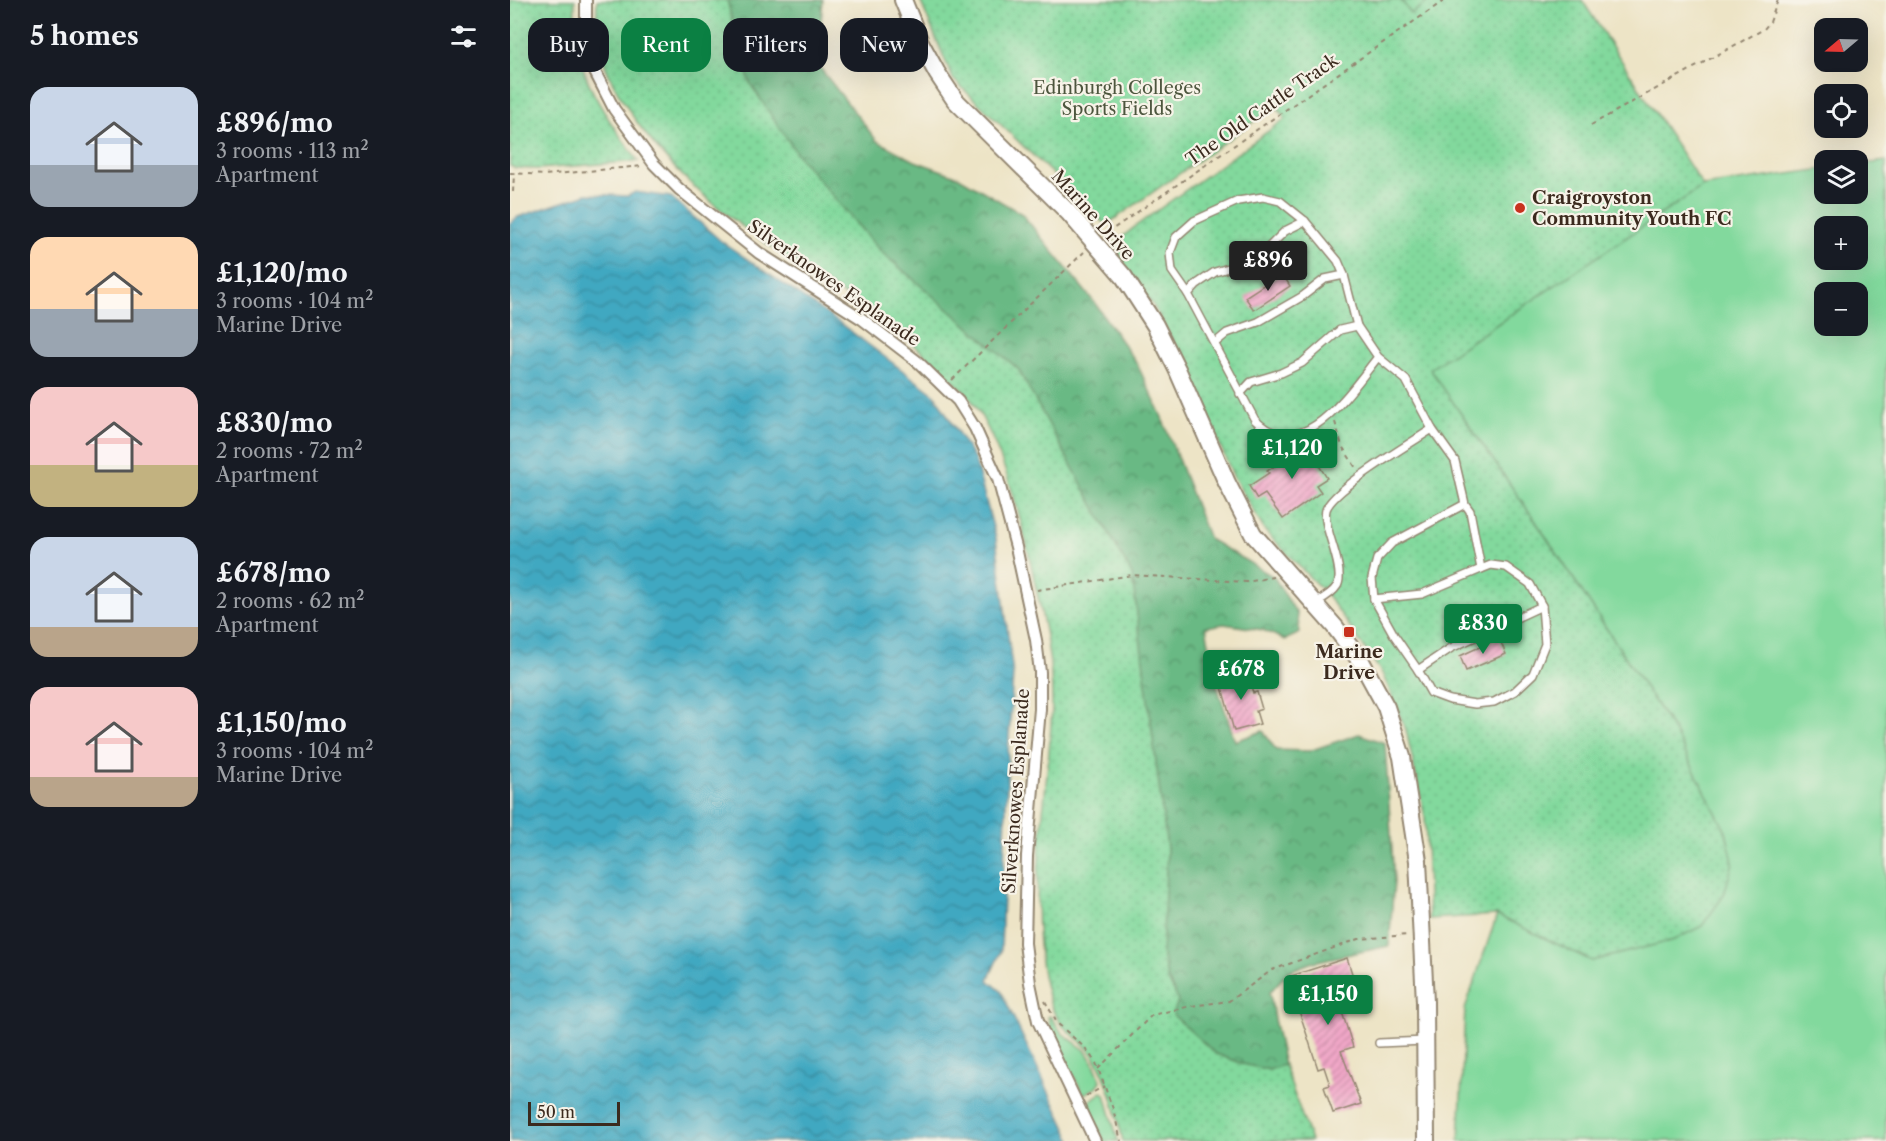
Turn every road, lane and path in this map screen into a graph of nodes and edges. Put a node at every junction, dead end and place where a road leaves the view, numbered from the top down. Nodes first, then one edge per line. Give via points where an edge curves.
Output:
1 (586, 0) edge
2 (903, 0) edge
3 (1445, 0) edge
4 (1778, 0) edge
5 (1591, 125) dead end
6 (654, 164) junction
7 (512, 173) edge
8 (513, 192) dead end
9 (1305, 221) junction
10 (1095, 242) junction
11 (1344, 275) junction
12 (1188, 294) junction
13 (1357, 326) junction
14 (1215, 343) junction
15 (1378, 357) junction
16 (944, 387) junction
17 (1240, 394) junction
18 (1333, 413) junction
19 (1432, 429) junction
20 (1361, 476) junction
21 (1465, 504) junction
22 (1481, 569) junction
23 (1287, 573) junction
24 (1026, 592) junction
25 (1374, 599) junction
26 (1315, 603) junction
27 (1542, 606) junction
28 (1418, 670) junction
29 (1421, 933) junction
30 (1030, 983) junction
31 (1425, 1041) junction
32 (1379, 1043) dead end
33 (1098, 1069) junction
34 (1105, 1086) junction
35 (1077, 1102) junction
36 (1095, 1141) edge
37 (1120, 1141) edge
38 (1426, 1141) edge

1 - 6 street, Silverknowes Esplanade via 586,33 595,72 614,109
2 - 10 street, Marine Drive via 920,42 955,100
3 - 10 path, The Old Cattle Track
4 - 5 path via 1764,28
6 - 7 path via 544,176
6 - 16 street, Silverknowes Esplanade via 759,254 862,320
7 - 8 path
9 - 11 lane via 1338,261
9 - 12 lane via 1266,249 1215,272
9 - 12 lane via 1280,201 1263,197 1238,201 1194,221 1176,237 1170,253 1173,271
10 - 16 path, The Old Cattle Track
10 - 23 street, Marine Drive via 1155,325 1253,534
11 - 13 lane
11 - 14 lane via 1325,279 1303,296 1258,322 1227,333
12 - 14 lane
13 - 15 lane
13 - 17 lane via 1340,330 1302,363 1251,382
14 - 17 lane
15 - 18 lane
15 - 19 lane via 1406,380
16 - 24 street, Silverknowes Esplanade via 975,428 998,479
17 - 18 lane via 1255,420 1264,430 1275,434 1304,433
18 - 20 path via 1342,446
19 - 20 lane
19 - 21 lane via 1455,461
20 - 26 lane via 1332,499 1326,510 1339,573 1338,586
21 - 22 lane via 1470,511
21 - 25 lane via 1392,543 1377,559 1372,578
22 - 25 lane via 1422,594
22 - 27 lane via 1491,565 1506,567 1530,584
23 - 24 path via 1247,582 1132,575
23 - 26 street, Marine Drive
24 - 30 street, Silverknowes Esplanade via 1040,672 1027,856 1025,943
25 - 28 lane
26 - 29 street, Marine Drive via 1362,663 1386,707 1402,757 1418,861
27 - 28 lane via 1451,648
27 - 28 lane via 1545,644 1533,674 1515,691 1494,702 1475,704 1431,693
29 - 31 street, Marine Drive
29 - 33 path via 1359,939 1272,970 1229,1001 1152,1015
30 - 33 path via 1049,1005 1057,1023 1086,1049
30 - 35 street, Silverknowes Esplanade via 1038,1021
31 - 32 lane
31 - 38 street, Marine Drive
33 - 34 path
34 - 35 path
34 - 37 path
35 - 36 street, Silverknowes Esplanade

